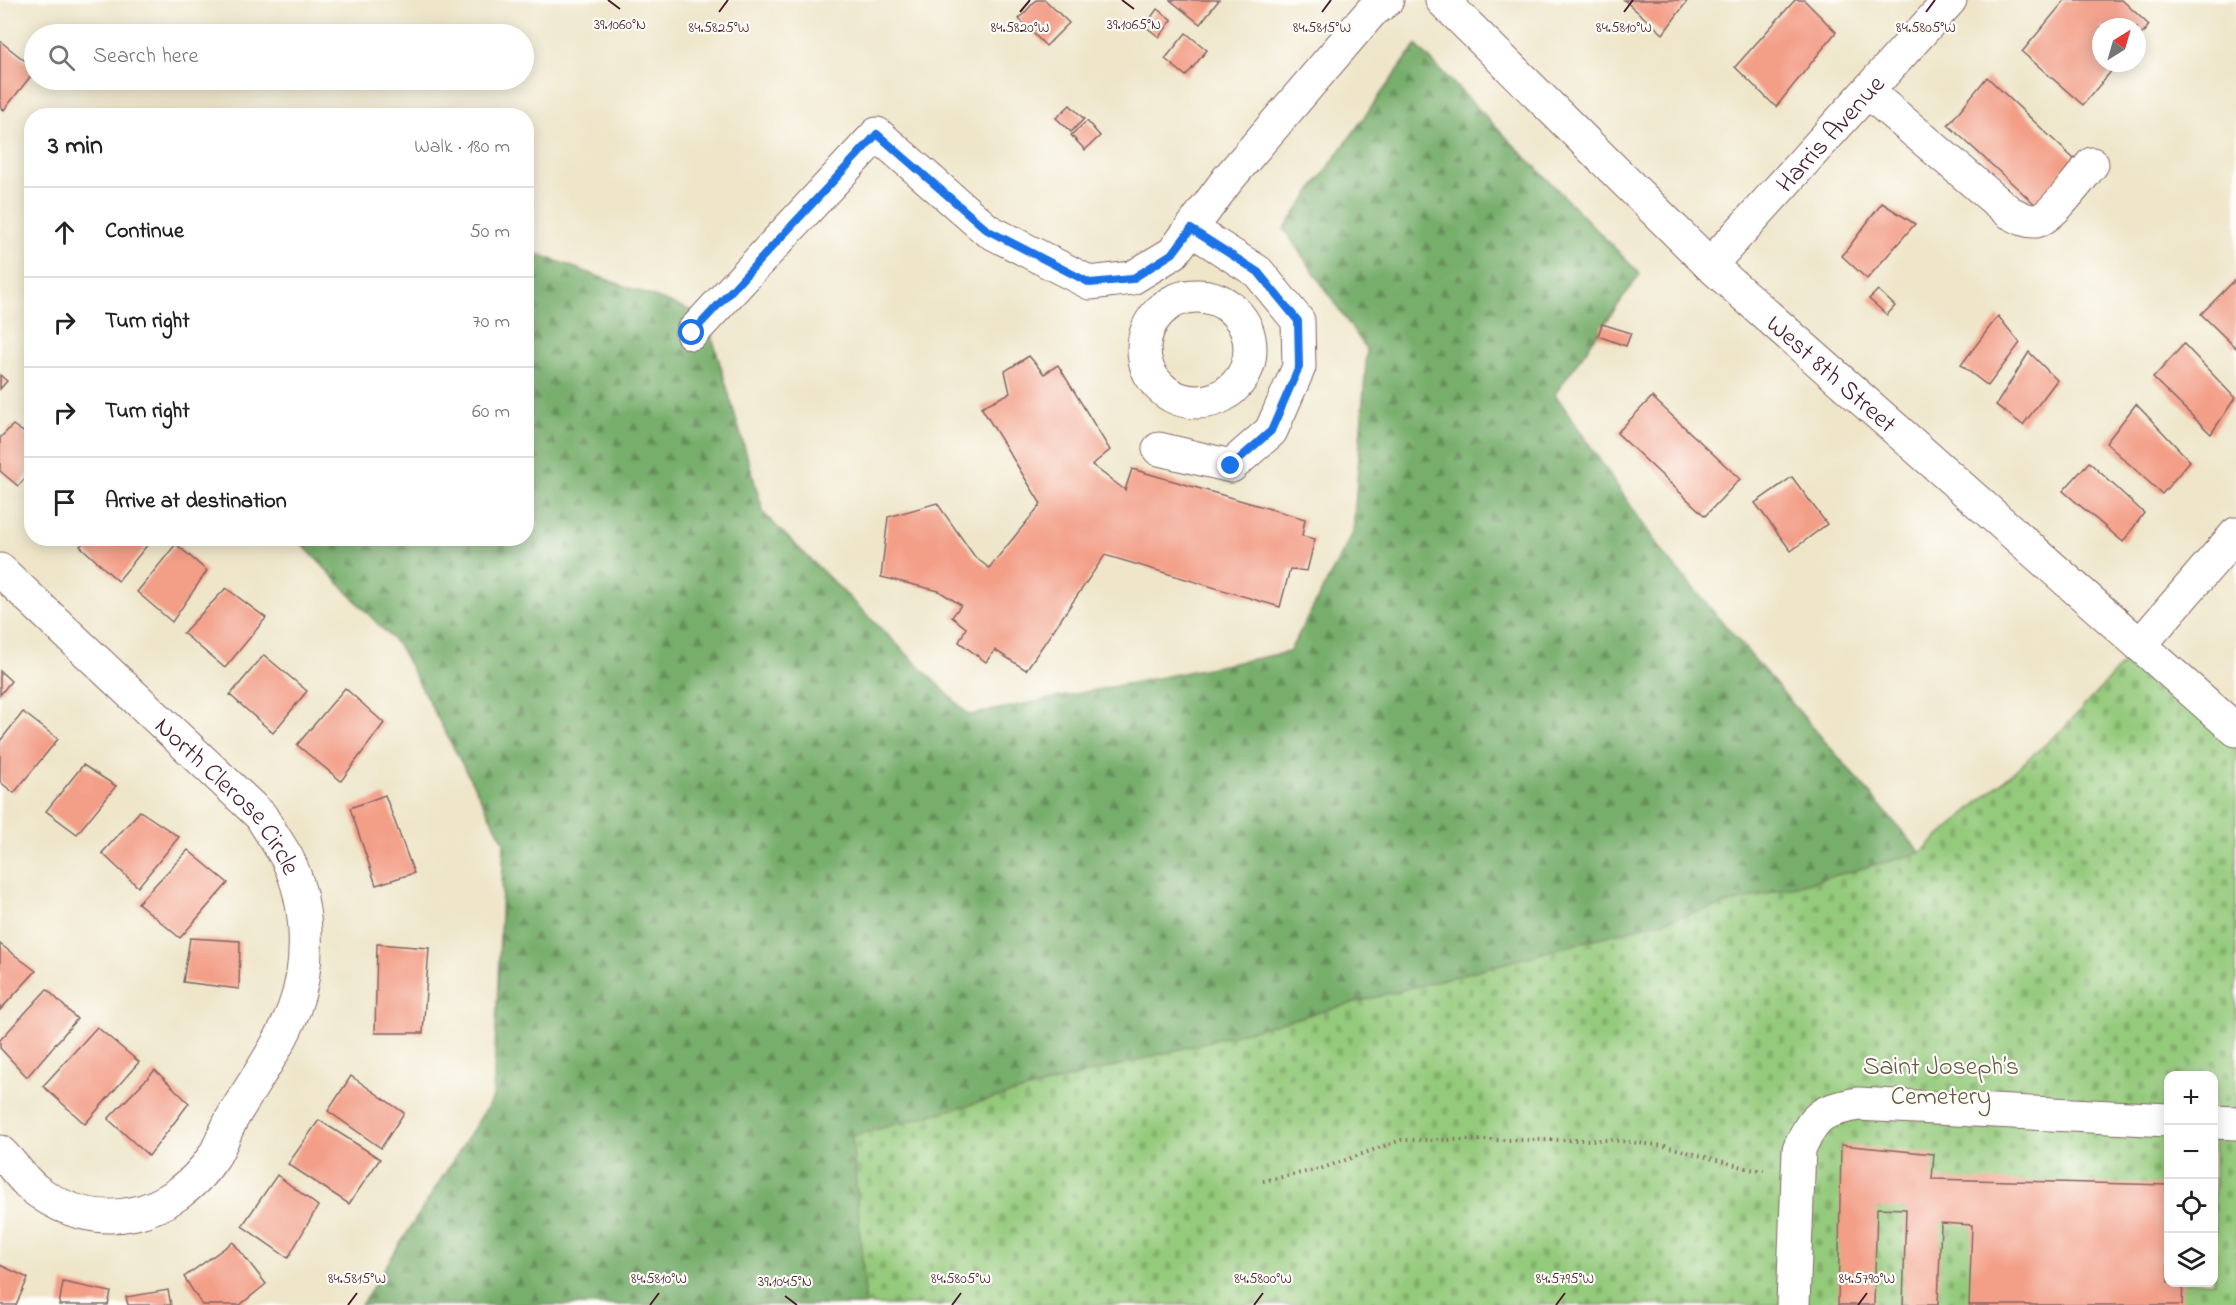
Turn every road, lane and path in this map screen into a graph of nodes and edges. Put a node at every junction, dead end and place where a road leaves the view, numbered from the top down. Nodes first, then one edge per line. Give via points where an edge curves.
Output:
1 (1387, 0) edge
2 (1442, 0) edge
3 (1950, 0) edge
4 (1868, 92) junction
5 (2092, 164) dead end
6 (1191, 229) junction
7 (1162, 260) junction
8 (1710, 265) junction
9 (1182, 298) dead end
10 (692, 333) dead end
11 (1159, 449) dead end
12 (2236, 534) edge
13 (0, 570) edge
14 (2140, 645) junction
15 (2236, 730) edge
16 (2164, 1120) edge
17 (2218, 1122) edge
18 (2236, 1123) edge
19 (0, 1152) edge
20 (1798, 1170) junction
21 (1263, 1181) dead end
22 (1793, 1305) edge

1 - 6 street via 1371,12
2 - 8 street, West 8th Street
3 - 4 street, Harris Avenue
4 - 5 street via 2009,212 2023,219 2045,217
4 - 8 street, Harris Avenue
6 - 7 street via 1173,253
6 - 11 street via 1258,272 1298,321 1299,367 1271,431 1231,466
7 - 9 street
7 - 10 street via 1132,279 1090,283 987,230 877,134
8 - 14 street, West 8th Street
12 - 14 street
13 - 19 street, North Clerose Circle via 261,816 288,859 305,926 303,977 294,1010 213,1156 192,1182 165,1203 133,1215 81,1214 35,1190
14 - 15 street, West 8th Street
16 - 20 street via 1858,1104 1828,1110 1810,1126 1798,1149
17 - 18 street
20 - 21 path via 1754,1170 1665,1146 1611,1140 1401,1140 1320,1169
20 - 22 street

